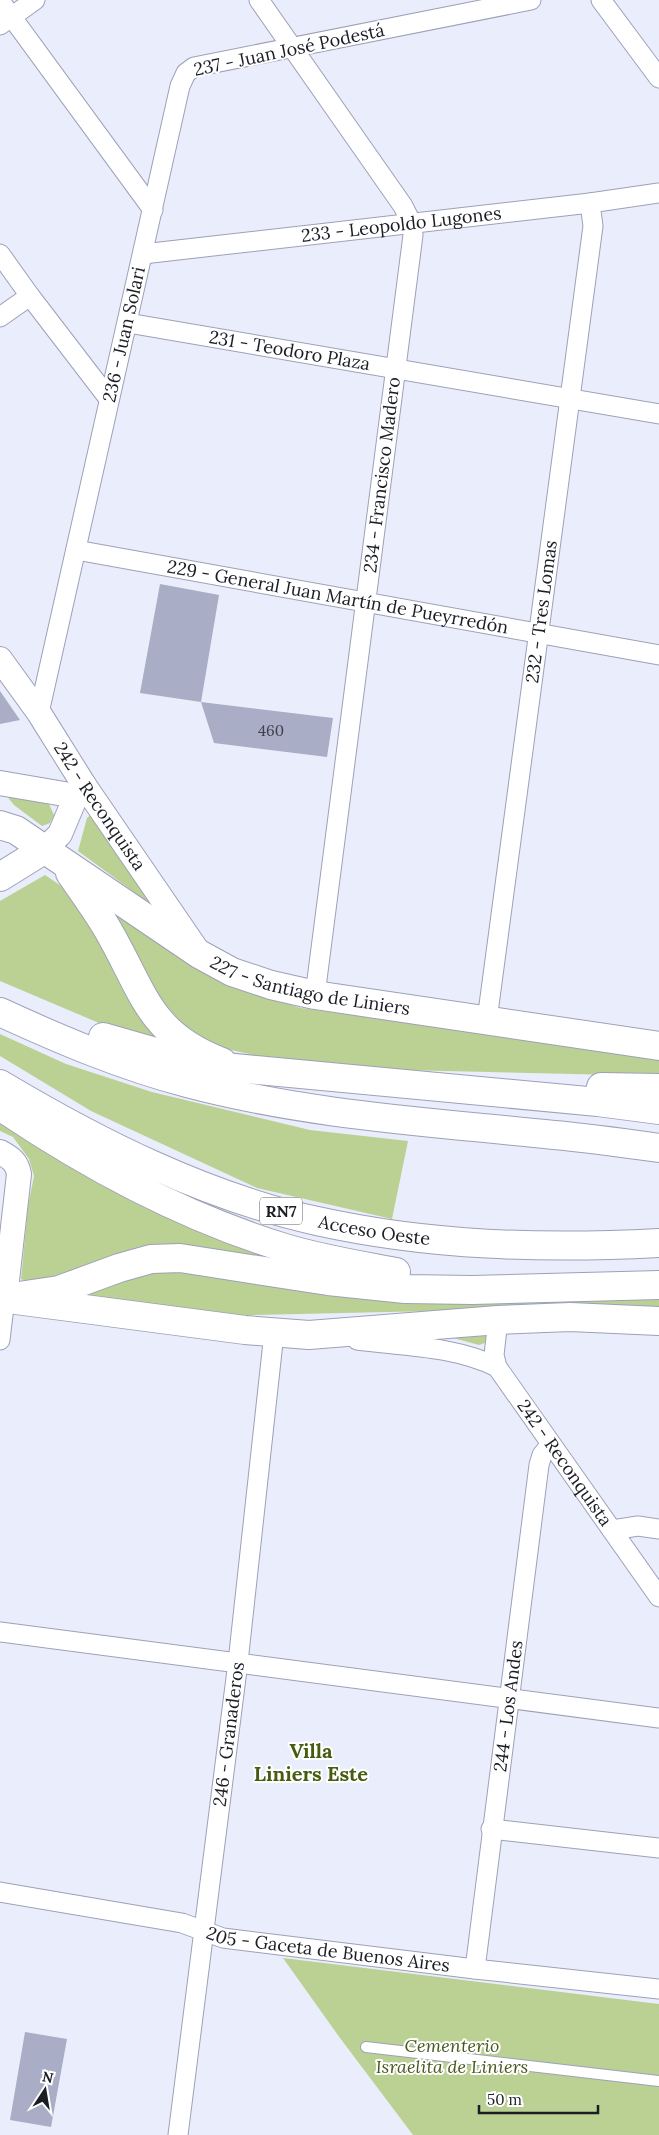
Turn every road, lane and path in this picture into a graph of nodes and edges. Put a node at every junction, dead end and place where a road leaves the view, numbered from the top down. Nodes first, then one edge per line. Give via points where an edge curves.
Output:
1 (36, 0) edge
2 (259, 0) edge
3 (531, 0) edge
4 (601, 0) edge
5 (0, 1) edge
6 (6, 22) edge
7 (294, 48) junction
8 (659, 78) edge
9 (659, 193) edge
10 (590, 203) junction
11 (153, 210) junction
12 (412, 224) junction
13 (0, 254) edge
14 (143, 254) junction
15 (30, 296) junction
16 (0, 316) edge
17 (128, 323) junction
18 (396, 369) junction
19 (109, 399) junction
20 (568, 399) junction
21 (659, 414) edge
22 (76, 550) junction
23 (366, 603) junction
24 (538, 633) junction
25 (659, 655) edge
26 (0, 659) edge
27 (39, 713) junction
28 (0, 783) edge
29 (80, 791) junction
30 (5, 825) edge
31 (53, 855) junction
32 (0, 877) edge
33 (199, 954) junction
34 (315, 995) junction
35 (0, 1002) edge
36 (0, 1012) edge
37 (487, 1020) junction
38 (659, 1046) edge
39 (242, 1069) junction
40 (395, 1083) junction
41 (0, 1084) edge
42 (659, 1088) edge
43 (0, 1106) edge
44 (659, 1110) edge
45 (659, 1148) edge
46 (9, 1159) edge
47 (659, 1243) edge
48 (659, 1285) edge
49 (540, 1288) junction
50 (2, 1298) edge
51 (498, 1320) junction
52 (659, 1321) edge
53 (274, 1333) junction
54 (309, 1334) junction
55 (0, 1340) edge
56 (497, 1368) junction
57 (550, 1445) junction
58 (659, 1529) edge
59 (612, 1530) junction
60 (659, 1597) edge
61 (0, 1632) edge
62 (238, 1662) junction
63 (510, 1699) junction
64 (659, 1718) edge
65 (491, 1830) junction
66 (659, 1848) edge
67 (0, 1892) edge
68 (204, 1930) junction
69 (475, 1969) junction
70 (659, 1989) edge
71 (366, 2047) dead end
72 (659, 2081) edge
73 (178, 2135) edge

1 - 6 street
2 - 7 street
3 - 7 street, 237 - Juan José Podestá
4 - 8 street
5 - 6 street
6 - 11 street
7 - 11 street, 237 - Juan José Podestá via 194,67 186,73 180,86
7 - 12 street via 403,206
9 - 10 street, 233 - Leopoldo Lugones
10 - 12 street, 233 - Leopoldo Lugones
10 - 20 street, 232 - Tres Lomas via 593,226
11 - 14 street, 236 - Juan Solari
12 - 14 street, 233 - Leopoldo Lugones
12 - 18 street, 234 - Francisco Madero
13 - 15 street
14 - 17 street, 236 - Juan Solari
15 - 16 street
15 - 19 street
17 - 18 street, 231 - Teodoro Plaza
17 - 19 street, 236 - Juan Solari
18 - 20 street, 231 - Teodoro Plaza
18 - 23 street, 234 - Francisco Madero
19 - 22 street, 236 - Juan Solari
20 - 21 street, 231 - Teodoro Plaza
20 - 24 street, 232 - Tres Lomas
22 - 23 street, 229 - General Juan Martín de Pueyrredón
22 - 27 street, 236 - Juan Solari
23 - 24 street, 229 - General Juan Martín de Pueyrredón
23 - 34 street, 234 - Francisco Madero
24 - 25 street, 229 - General Juan Martín de Pueyrredón
24 - 37 street, 232 - Tres Lomas
26 - 27 street, 242 - Reconquista
27 - 29 street, 242 - Reconquista
28 - 29 street
29 - 31 street
29 - 33 street, 242 - Reconquista
30 - 31 main road, 227 - Santiago de Liniers
31 - 32 main road
31 - 33 main road, 227 - Santiago de Liniers
31 - 39 main road via 108,930 138,991 174,1037 192,1049
33 - 34 main road, 227 - Santiago de Liniers via 232,972
34 - 37 main road, 227 - Santiago de Liniers
35 - 39 main road via 187,1062
36 - 45 main road via 115,1061 187,1083 261,1100 381,1119
37 - 38 main road, 227 - Santiago de Liniers
39 - 40 main road
40 - 42 main road
40 - 44 main road
41 - 47 main road, Acceso Oeste / RN7 via 131,1156 259,1205 316,1221 380,1233 497,1245 588,1247
43 - 49 main road via 103,1169 244,1234 312,1254 404,1273
46 - 50 street via 19,1174
48 - 49 main road
49 - 50 main road via 405,1289 328,1281 180,1258 150,1260 119,1268 59,1290
50 - 53 main road
50 - 55 street
51 - 52 main road via 570,1317
51 - 54 main road
51 - 56 street via 494,1355
53 - 54 main road
53 - 62 street, 246 - Granaderos
54 - 56 street via 457,1352 474,1356
56 - 57 street, 242 - Reconquista
57 - 59 street, 242 - Reconquista
57 - 63 street, 244 - Los Andes via 539,1465
58 - 59 street via 638,1526
59 - 60 street, 242 - Reconquista
61 - 62 street
62 - 63 street
62 - 68 street, 246 - Granaderos
63 - 64 street
63 - 65 street, 244 - Los Andes
65 - 66 street
65 - 69 street, 244 - Los Andes
67 - 68 street, 205 - Gaceta de Buenos Aires via 182,1923
68 - 69 street, 205 - Gaceta de Buenos Aires via 223,1938
68 - 73 street, 246 - Granaderos
69 - 70 street, 205 - Gaceta de Buenos Aires
71 - 72 lane

